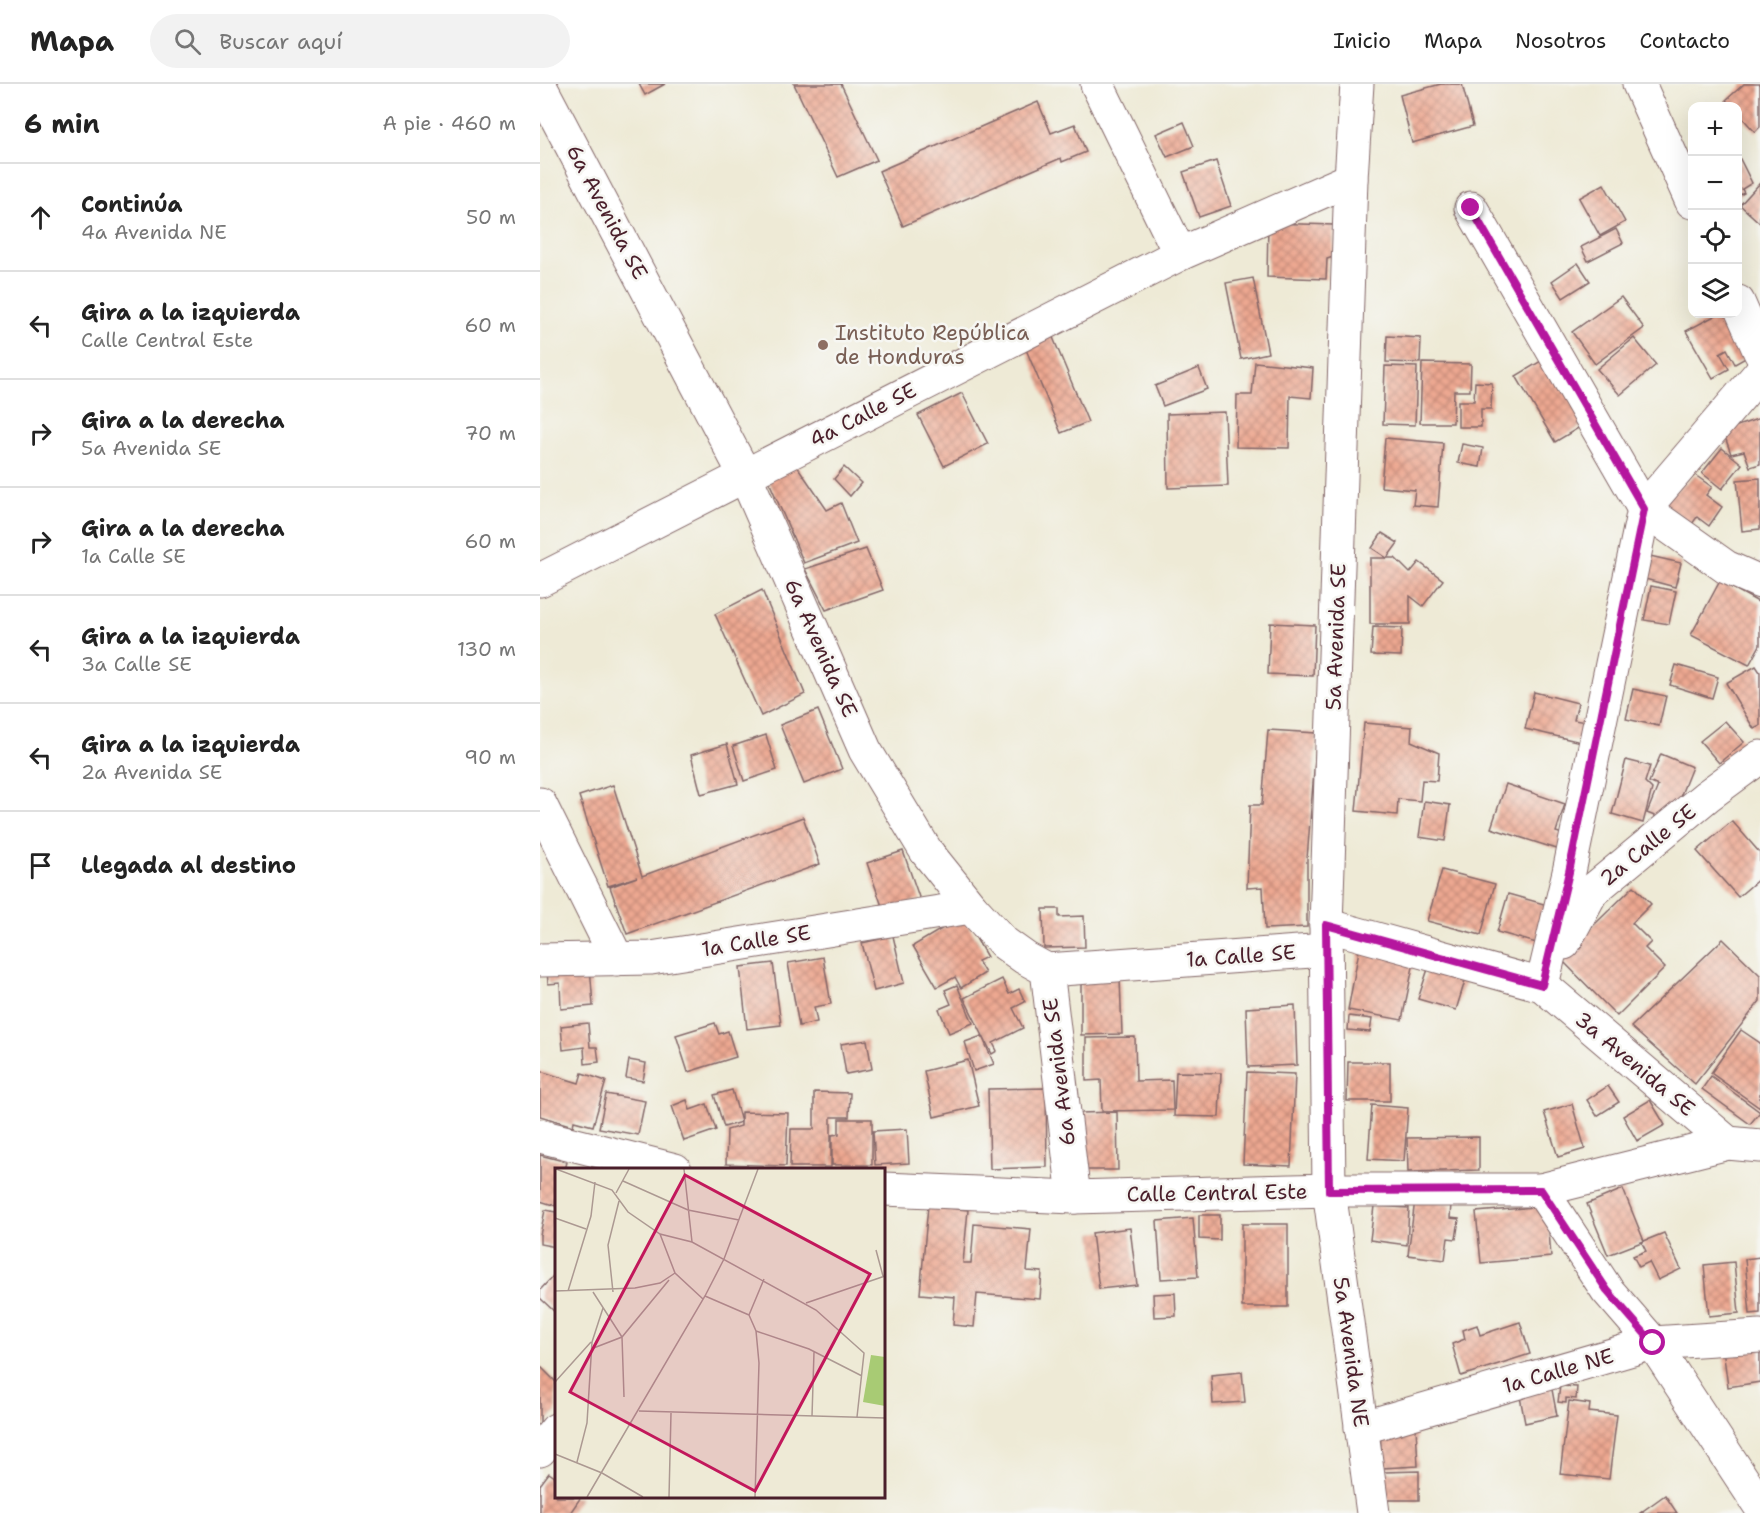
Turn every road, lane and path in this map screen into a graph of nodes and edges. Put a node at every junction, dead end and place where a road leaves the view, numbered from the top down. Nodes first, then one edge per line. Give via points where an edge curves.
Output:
1 (1096, 84) edge
2 (1357, 84) edge
3 (1639, 84) edge
4 (540, 86) edge
5 (1351, 179) junction
6 (1688, 193) edge
7 (1471, 208) dead end
8 (1180, 254) junction
9 (1742, 313) edge
10 (1760, 352) edge
11 (1760, 372) edge
12 (745, 475) junction
13 (1644, 509) junction
14 (540, 580) edge
15 (1760, 582) edge
16 (1760, 757) edge
17 (540, 804) edge
18 (971, 907) junction
19 (1326, 938) junction
20 (617, 959) junction
21 (540, 960) edge
22 (1047, 970) junction
23 (1542, 985) junction
24 (540, 1136) edge
25 (1744, 1144) edge
26 (667, 1168) edge
27 (885, 1189) edge
28 (1541, 1190) junction
29 (1329, 1191) junction
30 (1074, 1197) junction
31 (1760, 1336) edge
32 (1653, 1343) junction
33 (1361, 1428) junction
34 (555, 1431) edge
35 (540, 1450) edge
36 (1760, 1506) edge
37 (1373, 1513) edge

1 - 8 street
2 - 5 street, 5a Avenida SE
3 - 6 street
4 - 12 street, 6a Avenida SE
5 - 8 street, 4a Calle SE
5 - 19 street, 5a Avenida SE
7 - 13 street
8 - 12 street, 4a Calle SE
9 - 10 street
11 - 13 street
12 - 14 street, 4a Calle SE
12 - 18 street, 6a Avenida SE via 865,750 926,851
13 - 15 street via 1726,567
13 - 23 street
16 - 23 street, 2a Calle SE via 1592,891
17 - 20 street
18 - 20 street, 1a Calle SE via 651,958
18 - 22 street, 6a Avenida SE via 1004,943
19 - 22 street, 1a Calle SE
19 - 23 street, 1a Calle SE
19 - 29 street, 5a Avenida SE
20 - 21 street, 1a Calle SE
22 - 30 street, 6a Avenida SE
23 - 25 street, 3a Avenida SE
24 - 26 street
25 - 28 street, Calle Central Este
27 - 30 street, Calle Central Este
28 - 29 street, Calle Central Este
28 - 32 street via 1607,1290
29 - 30 street, Calle Central Este
29 - 33 street, 5a Avenida NE
31 - 32 street, 1a Calle NE
32 - 33 street, 1a Calle NE
32 - 36 street
33 - 37 street, 5a Avenida NE
34 - 35 street

